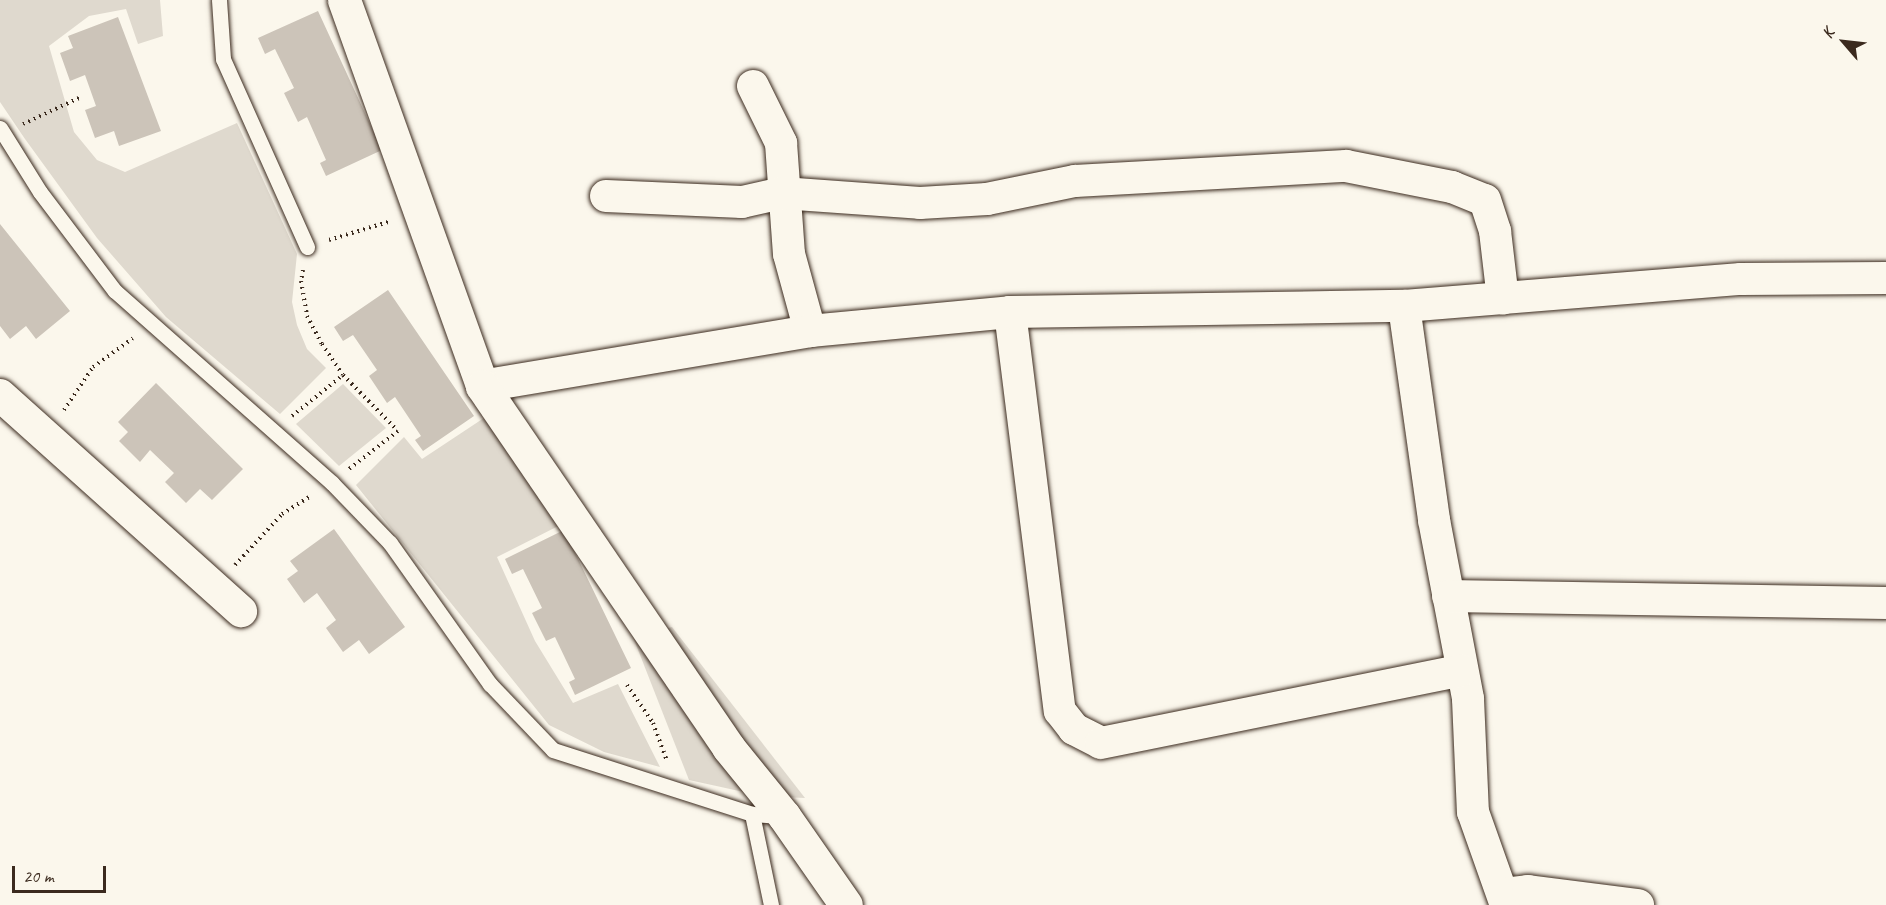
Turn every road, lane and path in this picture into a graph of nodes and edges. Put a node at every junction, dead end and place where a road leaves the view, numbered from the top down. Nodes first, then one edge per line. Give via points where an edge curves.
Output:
1 (219, 0) edge
2 (344, 0) edge
3 (753, 86) dead end
4 (79, 98) dead end
5 (1, 130) edge
6 (782, 193) junction
7 (606, 196) dead end
8 (421, 212) junction
9 (307, 247) junction
10 (1886, 278) edge
11 (1503, 299) junction
12 (1404, 306) junction
13 (1010, 312) junction
14 (152, 324) junction
15 (810, 330) junction
16 (343, 375) junction
17 (482, 386) junction
18 (0, 395) edge
19 (274, 431) junction
20 (45, 437) junction
21 (332, 483) junction
22 (214, 587) junction
23 (1448, 596) junction
24 (1886, 603) edge
25 (241, 611) dead end
26 (1462, 670) junction
27 (627, 685) dead end
28 (678, 790) junction
29 (752, 814) junction
30 (784, 816) junction
31 (1505, 899) edge
32 (771, 905) edge
33 (846, 905) edge
34 (1638, 905) edge

1 - 9 lane via 223,59
2 - 8 street
3 - 6 street via 781,142
4 - 5 path
5 - 14 lane via 40,192 115,291
6 - 7 street via 742,202
6 - 11 street via 920,203 987,199 1075,181 1346,166 1452,187 1485,200 1495,231
6 - 15 street via 789,254
8 - 9 path
8 - 17 street
9 - 16 path via 301,281 307,316
10 - 11 street via 1741,279
11 - 12 street
12 - 13 street
12 - 23 street
13 - 15 street
13 - 26 street via 1060,711 1074,729 1101,743
14 - 19 lane
14 - 20 path via 93,367
15 - 17 street
16 - 19 path
16 - 21 path via 398,431
17 - 30 street via 728,747
18 - 20 street
19 - 21 lane
20 - 22 street
21 - 22 path via 282,514
21 - 28 lane via 390,543 490,684 553,750
22 - 25 street
23 - 24 street
23 - 26 street
26 - 31 street via 1468,699 1473,812
27 - 28 path via 653,723
28 - 29 lane
29 - 30 lane
29 - 32 lane
30 - 33 street
31 - 34 street via 1528,891

